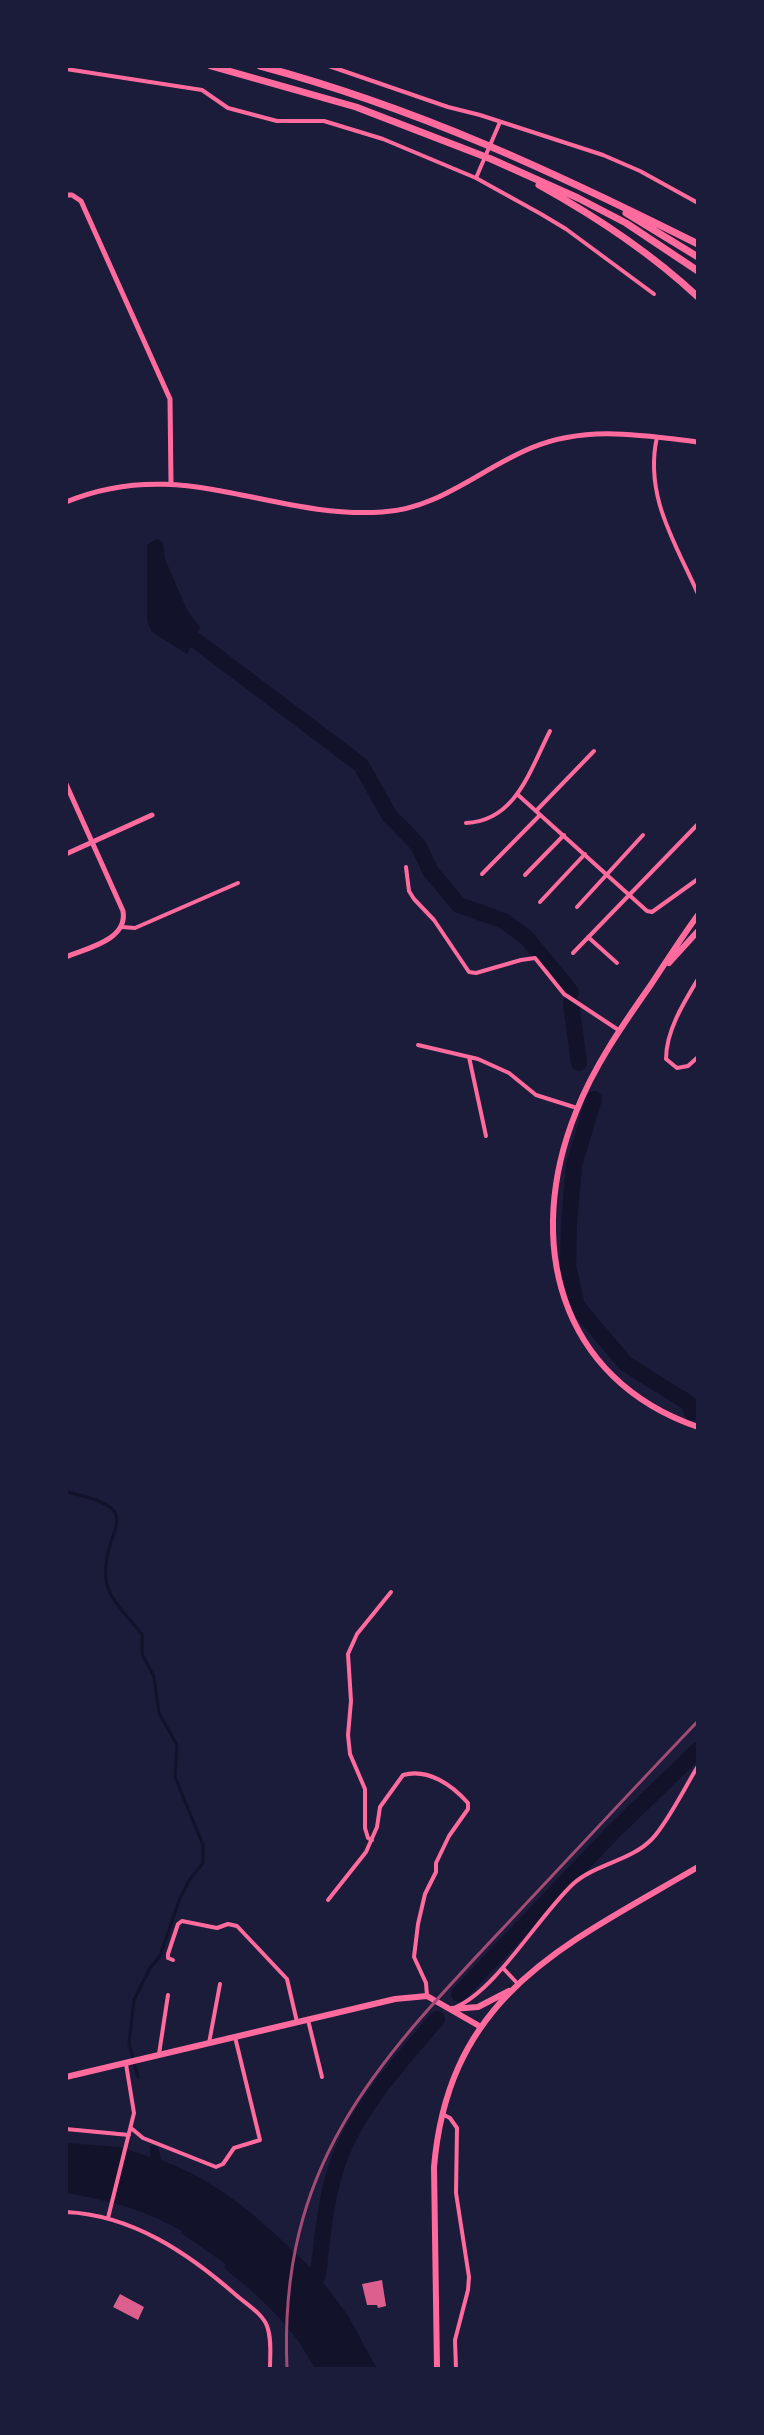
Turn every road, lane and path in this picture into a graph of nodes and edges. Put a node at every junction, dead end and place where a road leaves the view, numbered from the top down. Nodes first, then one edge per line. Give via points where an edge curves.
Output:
1 (211, 66) edge
2 (260, 66) edge
3 (329, 66) edge
4 (66, 69) edge
5 (500, 122) junction
6 (491, 159) junction
7 (476, 178) junction
8 (568, 180) junction
9 (66, 195) edge
10 (698, 203) edge
11 (698, 244) edge
12 (698, 257) edge
13 (698, 271) edge
14 (654, 294) dead end
15 (698, 297) edge
16 (657, 437) junction
17 (698, 442) edge
18 (171, 483) junction
19 (66, 502) edge
20 (698, 594) edge
21 (550, 731) dead end
22 (594, 751) dead end
23 (66, 784) edge
24 (517, 794) junction
25 (538, 813) junction
26 (152, 815) dead end
27 (466, 823) dead end
28 (698, 824) edge
29 (564, 835) junction
30 (643, 835) dead end
31 (92, 843) junction
32 (66, 854) edge
33 (585, 854) junction
34 (406, 867) dead end
35 (482, 874) dead end
36 (607, 874) junction
37 (525, 875) dead end
38 (698, 879) edge
39 (238, 883) dead end
40 (628, 894) junction
41 (540, 902) dead end
42 (577, 907) dead end
43 (698, 915) edge
44 (122, 927) junction
45 (698, 931) edge
46 (588, 937) junction
47 (573, 953) dead end
48 (66, 957) edge
49 (617, 963) dead end
50 (698, 979) edge
51 (651, 984) junction
52 (620, 1031) junction
53 (418, 1045) dead end
54 (469, 1057) junction
55 (698, 1057) edge
56 (577, 1108) junction
57 (486, 1136) dead end
58 (698, 1427) edge
59 (391, 1592) dead end
60 (698, 1766) edge
61 (372, 1840) junction
62 (698, 1867) edge
63 (328, 1900) dead end
64 (173, 1960) dead end
65 (503, 1968) junction
66 (517, 1983) junction
67 (220, 1984) dead end
68 (509, 1991) junction
69 (168, 1995) dead end
70 (427, 1996) junction
71 (452, 2009) junction
72 (308, 2020) junction
73 (297, 2022) junction
74 (481, 2027) junction
75 (235, 2037) junction
76 (209, 2043) junction
77 (159, 2054) junction
78 (128, 2062) junction
79 (66, 2077) edge
80 (322, 2077) dead end
81 (441, 2114) junction
82 (131, 2128) junction
83 (66, 2129) edge
84 (128, 2138) junction
85 (66, 2212) edge
86 (108, 2216) junction
87 (270, 2369) edge
88 (437, 2369) edge
89 (456, 2369) edge

1 - 6 highway via 356,107
2 - 8 highway via 426,118
3 - 5 street
4 - 7 street via 202,90 228,108 277,121 324,121
5 - 7 street
5 - 10 street via 603,155
6 - 13 highway via 626,223
6 - 15 highway via 615,232
7 - 14 street via 566,229
8 - 11 highway
8 - 12 highway
9 - 18 street via 81,201 170,399
16 - 17 street
16 - 18 street via 599,433 551,441 425,503 383,512 325,509
16 - 20 street via 652,470 656,494
18 - 19 street via 122,485
21 - 24 street
22 - 25 street
23 - 31 street
24 - 25 street
24 - 27 street via 494,817
25 - 29 street
25 - 35 street
26 - 31 street
28 - 40 street
29 - 33 street
29 - 37 street
30 - 36 street
31 - 32 street
31 - 44 street via 123,911
33 - 36 street
33 - 41 street
34 - 52 street via 409,891 469,972 535,958 564,994
36 - 40 street
36 - 42 street
38 - 40 street via 652,912
39 - 44 street via 135,928
40 - 46 street
43 - 51 main road
44 - 48 street via 110,938
45 - 51 main road
46 - 47 street
46 - 49 street
50 - 55 street via 672,1031 666,1059 677,1068
51 - 52 main road
52 - 56 main road
53 - 54 street
54 - 56 street via 509,1073 536,1095
54 - 57 street
56 - 58 main road via 554,1197 553,1250 563,1299 579,1335 605,1370 656,1410
59 - 61 street via 357,1634 348,1654 350,1754 365,1789 365,1828
60 - 65 street via 653,1838 575,1882
61 - 63 street
61 - 70 street via 380,1807 403,1775 432,1776 468,1803 436,1863 418,1924 414,1957
62 - 66 main road via 562,1947
64 - 73 street via 168,1954 180,1922 237,1926 287,1979
65 - 66 street
65 - 71 street via 469,2002
66 - 68 main road
67 - 76 street
68 - 71 main road via 478,2007
68 - 74 main road
69 - 77 street
70 - 71 main road
70 - 72 main road
71 - 74 main road
72 - 73 main road
72 - 80 street
73 - 75 main road
74 - 81 main road via 454,2075
75 - 76 main road
75 - 82 street via 260,2140 234,2148 216,2167 143,2138
76 - 77 main road
77 - 78 main road
78 - 79 main road
78 - 82 street via 134,2099
81 - 88 main road via 434,2167
81 - 89 street via 457,2128 456,2193 469,2277 455,2340
82 - 84 street
83 - 84 street
84 - 86 street
85 - 86 street
86 - 87 street via 181,2252 260,2316 269,2334

